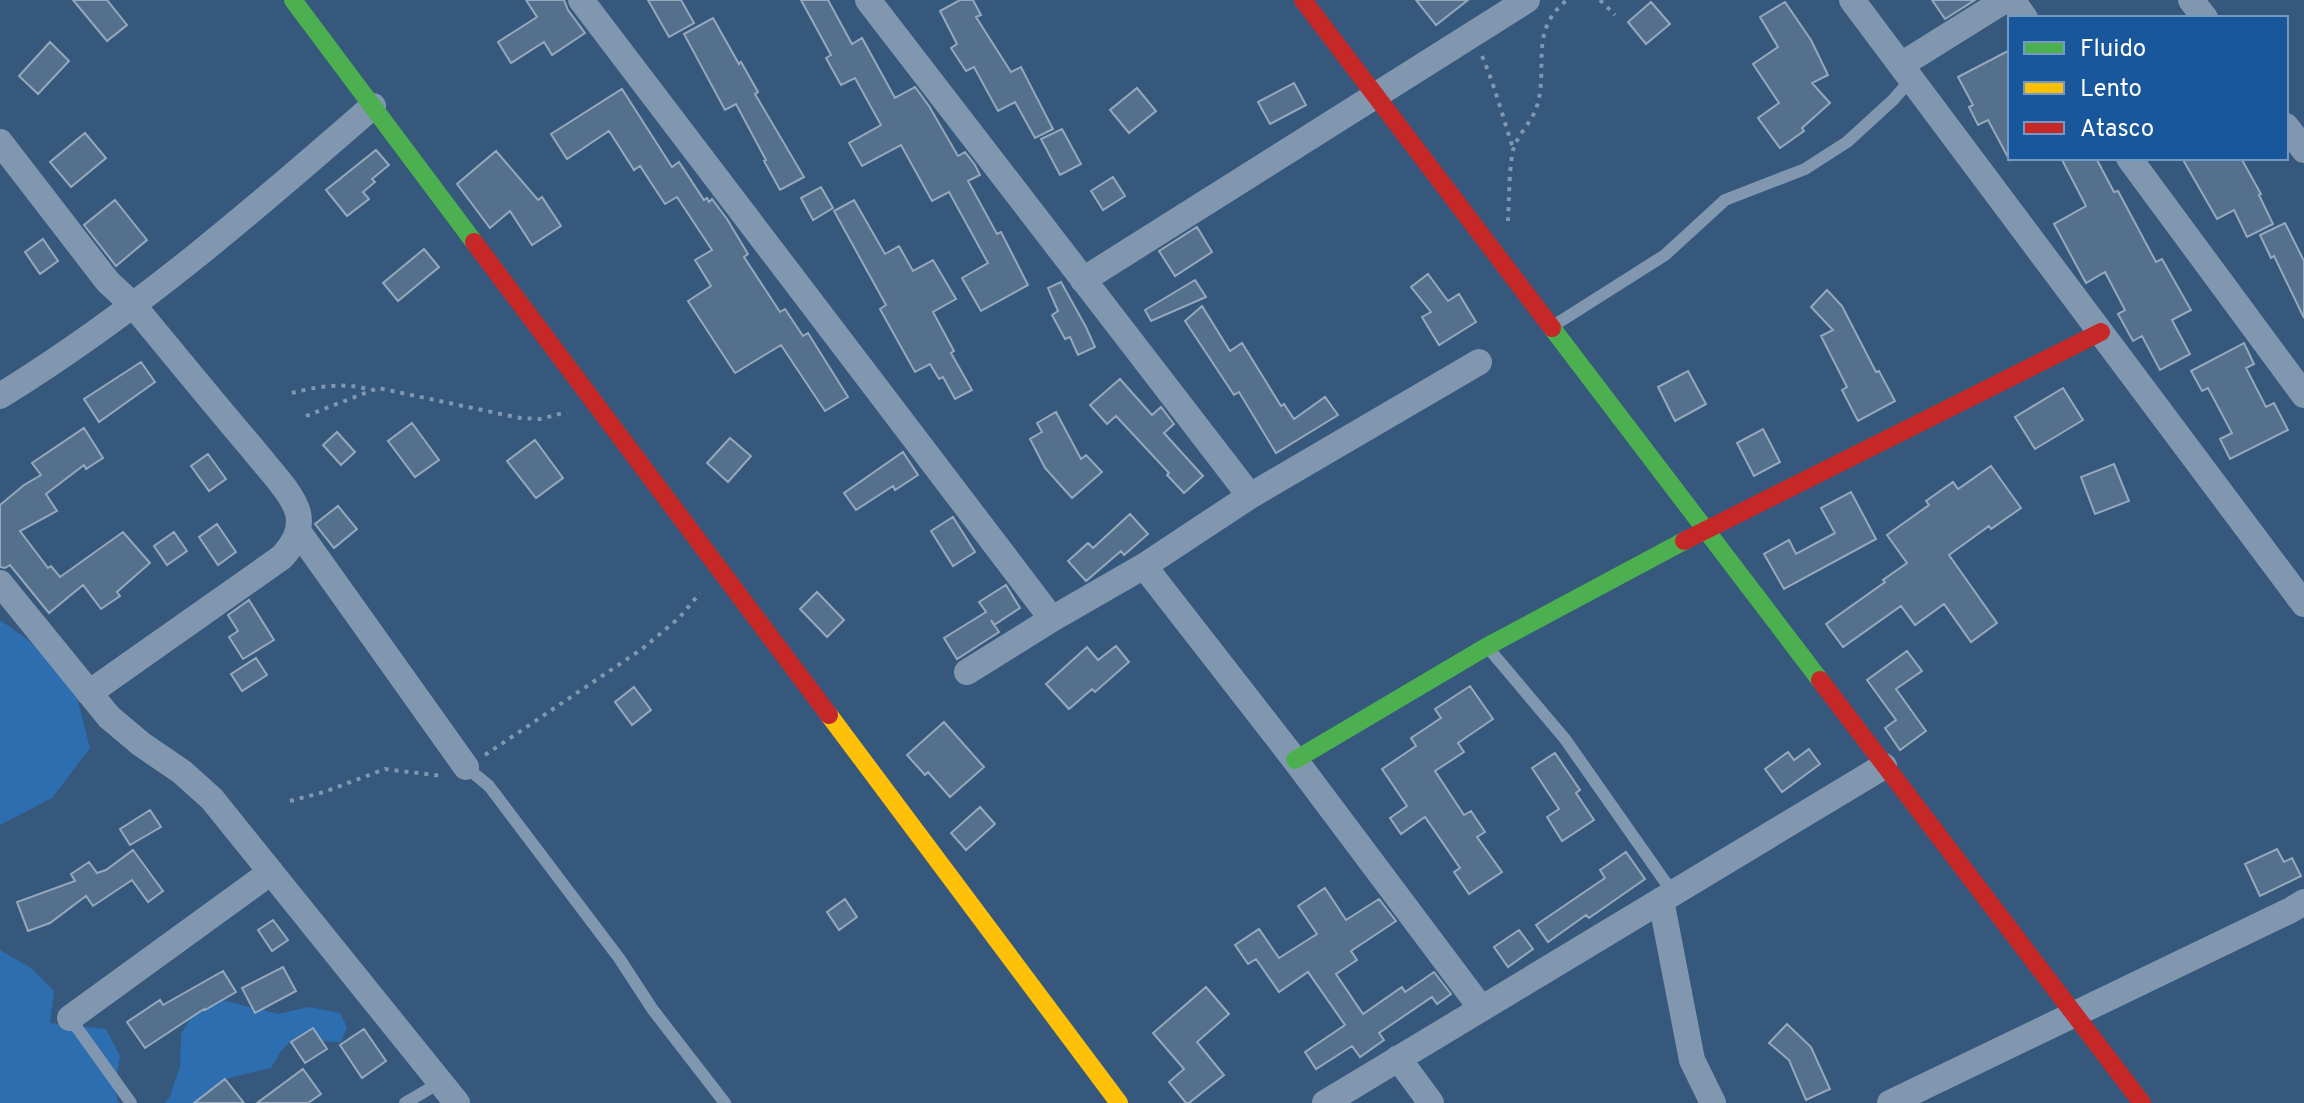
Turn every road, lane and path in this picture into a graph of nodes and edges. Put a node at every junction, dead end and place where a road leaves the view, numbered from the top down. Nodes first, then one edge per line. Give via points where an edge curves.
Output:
1 (293, 0) edge
2 (581, 0) edge
3 (868, 0) edge
4 (1303, 0) edge
5 (1527, 0) edge
6 (1567, 0) edge
7 (1600, 0) edge
8 (1852, 0) edge
9 (2005, 0) edge
10 (2191, 0) edge
11 (1615, 15) dead end
12 (2203, 16) edge
13 (1466, 38) junction
14 (1907, 71) junction
15 (1376, 95) junction
16 (373, 106) junction
17 (2288, 129) edge
18 (0, 142) edge
19 (1513, 148) junction
20 (2304, 150) edge
21 (2130, 160) edge
22 (1495, 253) junction
23 (1083, 280) junction
24 (133, 305) junction
25 (1551, 328) junction
26 (2101, 332) junction
27 (1479, 362) dead end
28 (369, 390) junction
29 (292, 393) dead end
30 (2304, 395) edge
31 (0, 396) edge
32 (596, 404) junction
33 (306, 416) dead end
34 (1250, 496) junction
35 (1704, 530) junction
36 (298, 531) junction
37 (1144, 566) junction
38 (719, 569) junction
39 (0, 583) edge
40 (2304, 604) edge
41 (1052, 619) junction
42 (1486, 647) junction
43 (967, 672) dead end
44 (89, 693) junction
45 (1295, 760) junction
46 (1884, 766) junction
47 (466, 767) junction
48 (290, 801) dead end
49 (271, 872) junction
50 (1667, 896) junction
51 (2304, 902) edge
52 (1481, 1008) junction
53 (2074, 1015) junction
54 (70, 1018) joint
55 (1398, 1058) junction
56 (441, 1082) junction
57 (131, 1103) edge
58 (405, 1103) edge
59 (457, 1103) edge
60 (725, 1103) edge
61 (1119, 1103) edge
62 (1325, 1103) edge
63 (1431, 1103) edge
64 (1713, 1103) edge
65 (1890, 1103) edge
66 (2142, 1103) edge

1 - 16 street
2 - 41 street
3 - 23 street
4 - 15 street
5 - 13 street
6 - 19 path via 1555,10 1541,39 1535,109
7 - 11 path
8 - 14 street
9 - 14 street
10 - 12 street
13 - 15 street
13 - 19 path via 1479,48
14 - 25 lane via 1893,100 1847,142 1805,169 1725,200 1665,255
14 - 26 street
15 - 22 street
15 - 23 street
16 - 24 street via 257,208
16 - 32 street
17 - 20 street
18 - 24 street via 99,271
19 - 22 path via 1508,228
21 - 30 street
22 - 25 street
23 - 34 street
24 - 31 street
24 - 36 street via 272,472 295,504
25 - 35 street
26 - 35 street
26 - 40 street
27 - 34 street
28 - 29 path via 358,386
28 - 32 path via 520,418 540,419
28 - 33 path
32 - 38 street
34 - 37 street
35 - 42 street
35 - 46 street
36 - 44 street via 282,557
36 - 47 street
37 - 41 street
37 - 45 street
38 - 47 path via 679,618 642,649
38 - 61 street
39 - 44 street
41 - 43 street
42 - 45 street
42 - 50 lane via 1565,739
44 - 49 street via 109,717 212,799
45 - 52 street
46 - 50 street
46 - 53 street
47 - 48 path via 448,777 385,769
47 - 60 lane via 489,786
49 - 54 street
49 - 56 street
50 - 52 street
50 - 64 street via 1692,1060
51 - 53 street
52 - 55 street
53 - 65 street
53 - 66 street
54 - 57 lane
55 - 62 street
55 - 63 street
56 - 58 lane
56 - 59 street

